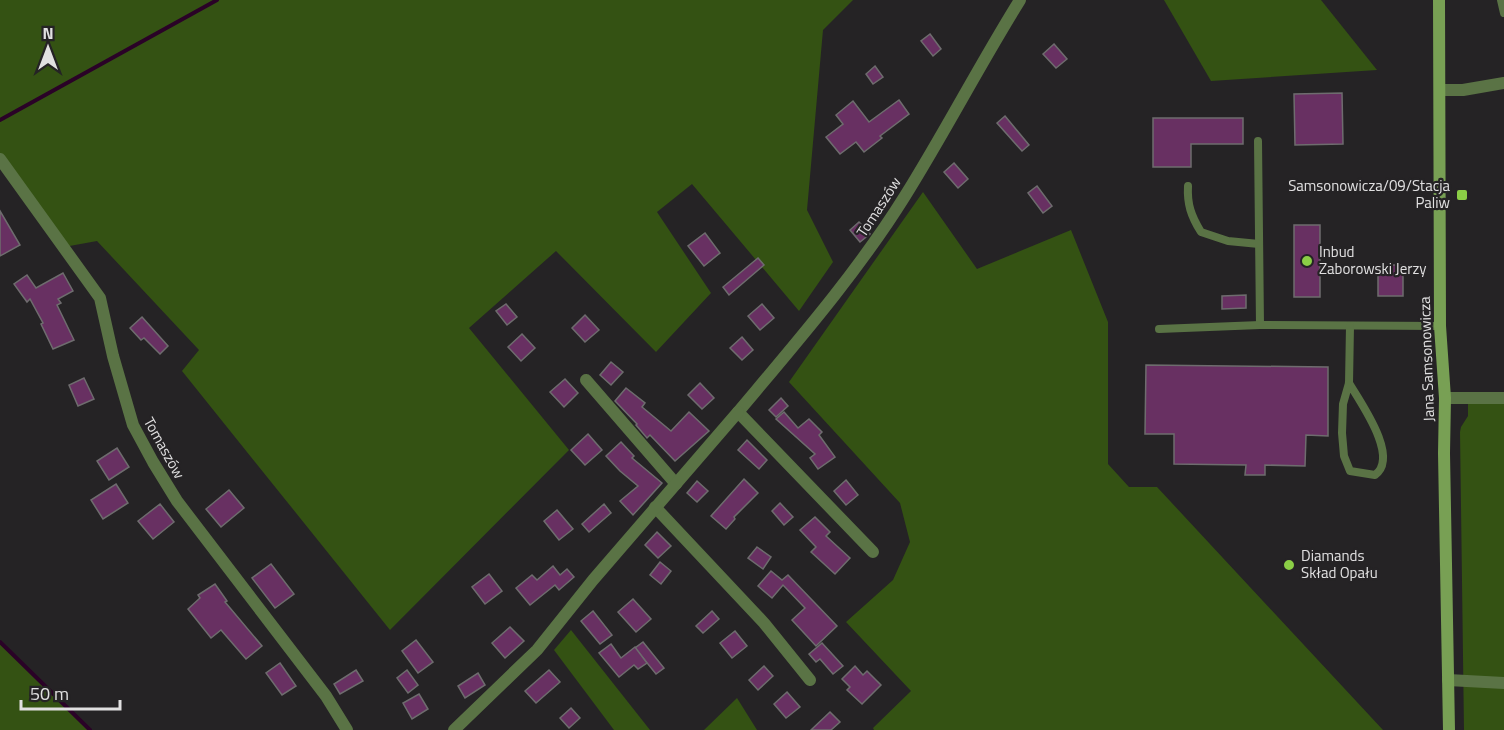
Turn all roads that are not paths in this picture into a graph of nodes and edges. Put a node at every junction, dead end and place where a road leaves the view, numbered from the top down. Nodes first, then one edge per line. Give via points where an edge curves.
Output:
1 (1020, 0) edge
2 (1439, 0) edge
3 (1501, 0) edge
4 (1504, 13) edge
5 (1504, 82) edge
6 (1440, 90) junction
7 (1258, 141) dead end
8 (0, 159) edge
9 (1188, 186) dead end
10 (1259, 243) junction
11 (1260, 325) junction
12 (1350, 326) junction
13 (1440, 326) junction
14 (1159, 329) dead end
15 (586, 380) dead end
16 (1349, 383) junction
17 (1445, 398) junction
18 (1504, 398) edge
19 (738, 412) junction
20 (676, 483) junction
21 (655, 507) junction
22 (873, 552) dead end
23 (810, 680) dead end
24 (1448, 680) junction
25 (1504, 683) edge
26 (347, 730) edge
27 (454, 730) edge
28 (1449, 730) edge

1 - 19 street, Tomaszów via 906,196 867,252
2 - 6 main road, Jana Samsonowicza
3 - 4 lane
5 - 6 street
6 - 13 main road, Jana Samsonowicza
7 - 10 lane
8 - 26 street, Tomaszów via 100,298 133,425 153,462 177,501 326,696
9 - 10 lane via 1187,201 1201,232 1228,241
10 - 11 lane
11 - 12 lane
11 - 14 lane
12 - 13 lane
12 - 16 lane
13 - 17 main road, Jana Samsonowicza
15 - 20 street
16 - 16 lane via 1343,404 1342,433 1347,465 1350,471 1375,475 1383,460 1379,437
17 - 18 street
17 - 24 main road, Jana Samsonowicza
19 - 20 street, Tomaszów
19 - 22 street
20 - 21 street, Tomaszów
21 - 23 street via 764,623
21 - 27 street, Tomaszów via 537,650
24 - 25 street
24 - 28 main road, Jana Samsonowicza

